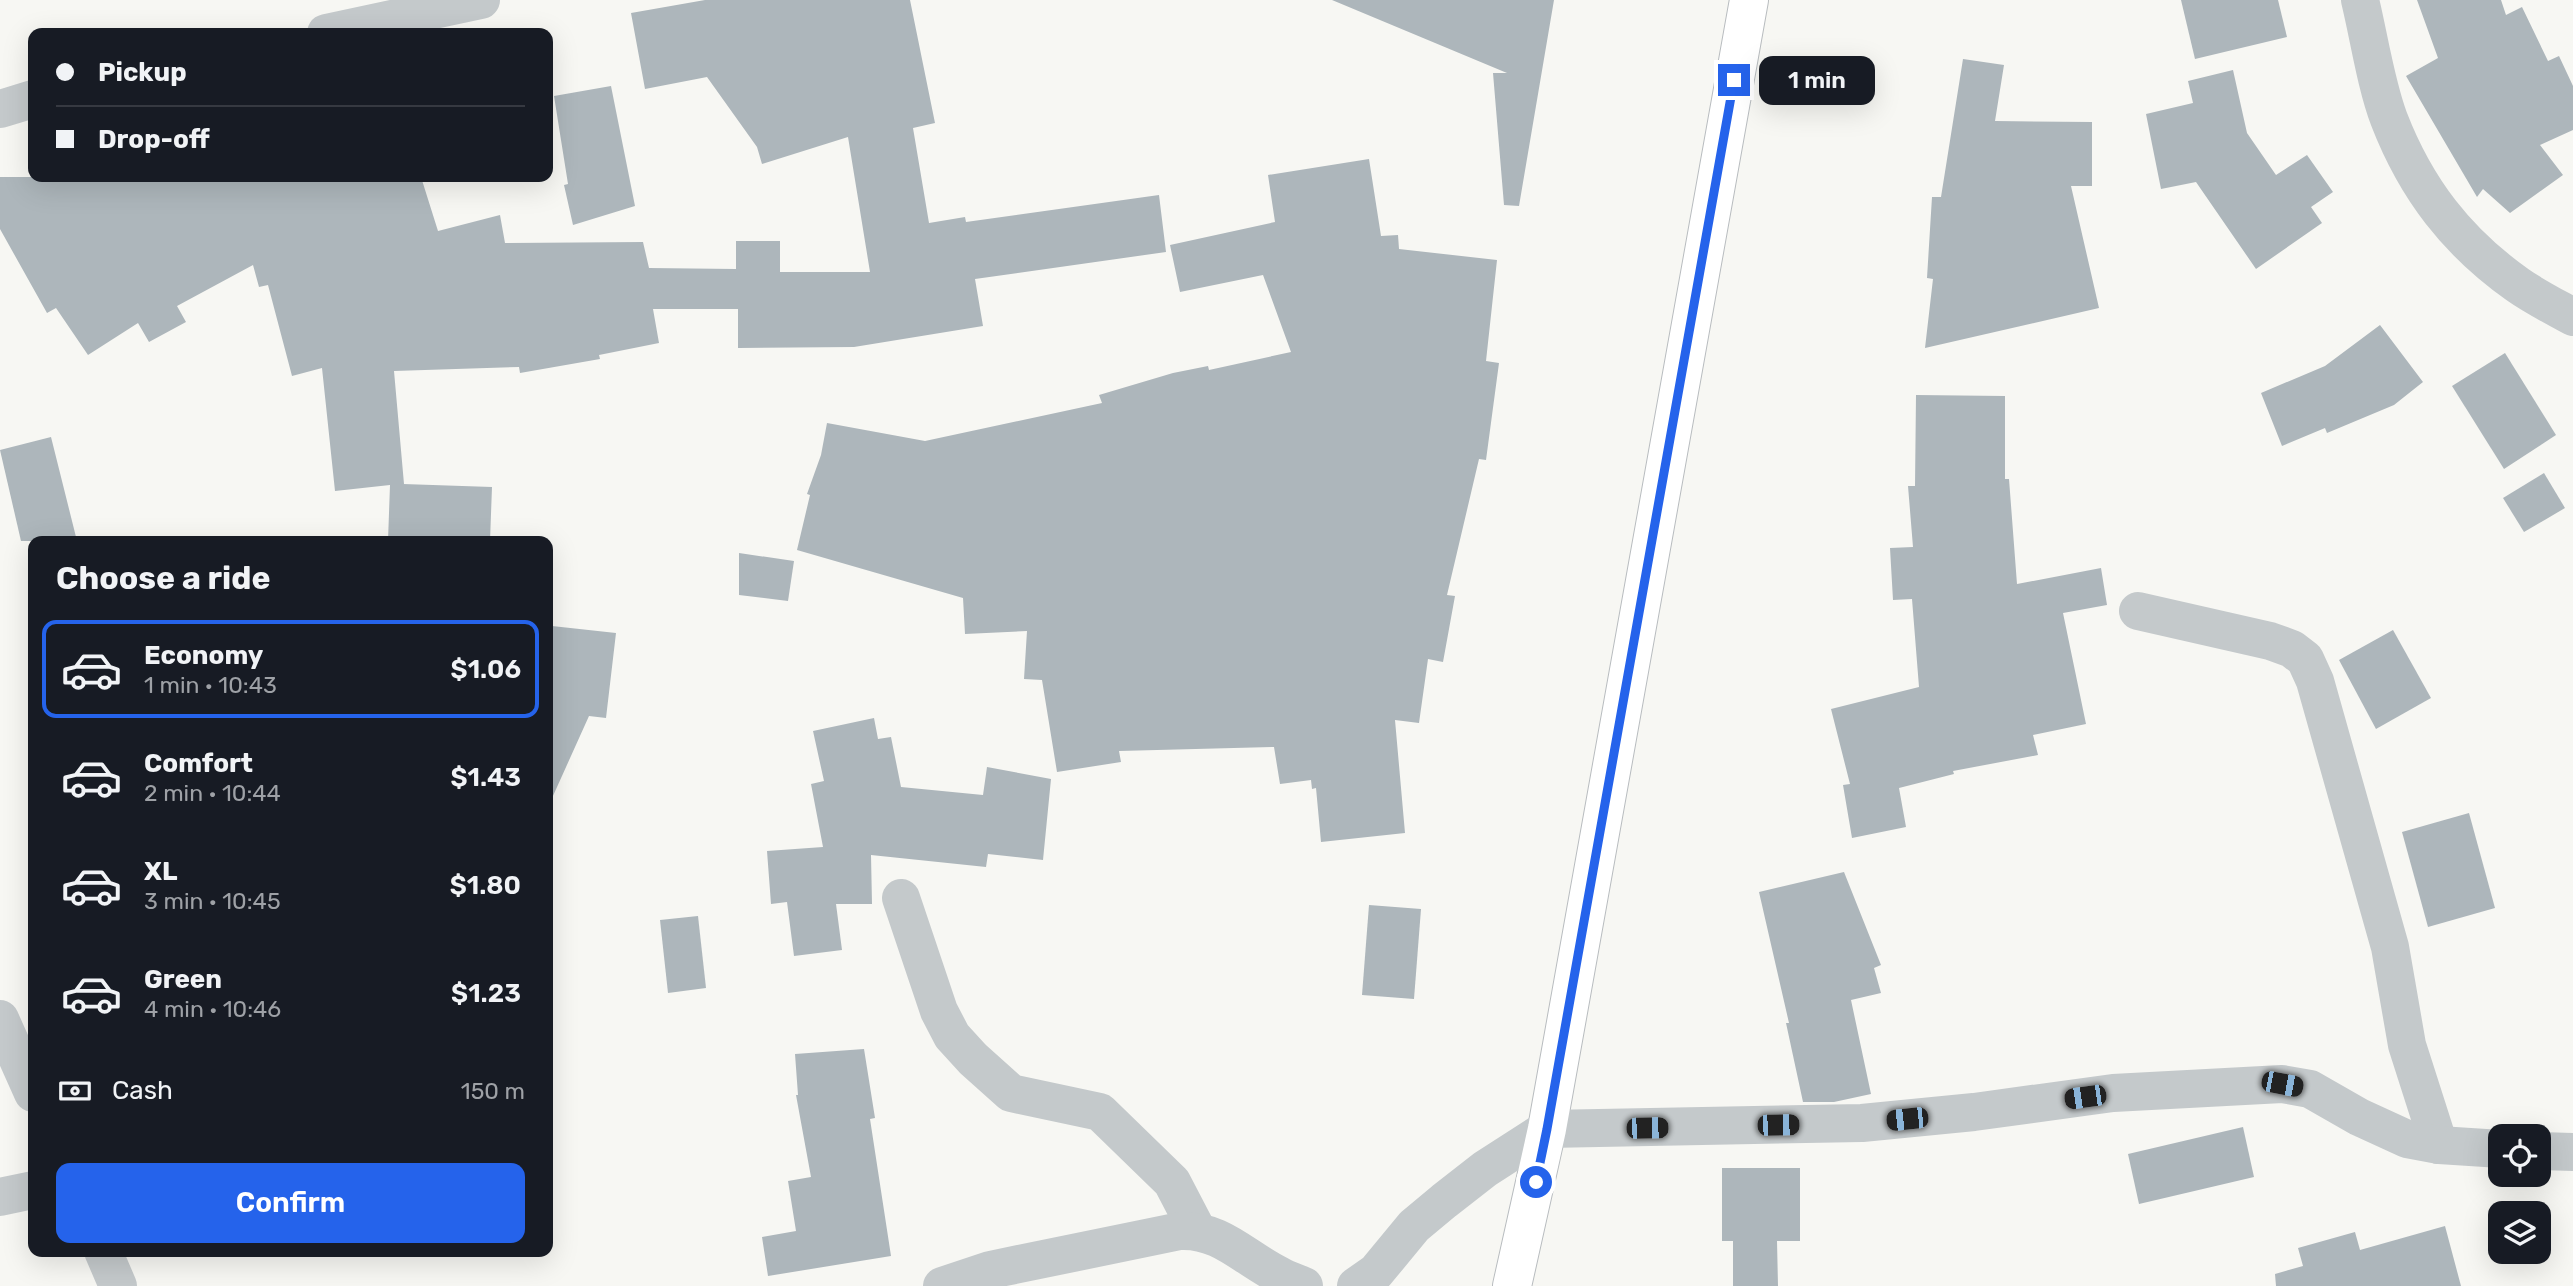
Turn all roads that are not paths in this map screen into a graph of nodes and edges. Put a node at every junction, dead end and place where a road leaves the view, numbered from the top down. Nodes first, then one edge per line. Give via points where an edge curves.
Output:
1 (481, 0) edge
2 (1749, 0) edge
3 (2360, 0) edge
4 (349, 28) edge
5 (28, 101) edge
6 (0, 109) edge
7 (2573, 317) edge
8 (2138, 611) dead end
9 (901, 898) dead end
10 (0, 1019) edge
11 (28, 1082) edge
12 (1547, 1129) junction
13 (2439, 1145) junction
14 (2488, 1148) edge
15 (2551, 1152) edge
16 (2573, 1153) edge
17 (28, 1191) edge
18 (0, 1197) edge
19 (1197, 1230) junction
20 (106, 1257) edge
21 (118, 1286) edge
22 (942, 1286) edge
23 (1304, 1286) edge
24 (1356, 1286) edge
25 (1512, 1286) edge

1 - 4 street
2 - 12 highway
3 - 7 street via 2389,117 2419,182 2455,232 2489,263
5 - 6 street
8 - 13 street via 2270,641 2305,659 2390,947 2407,1045
9 - 19 street via 939,1011 952,1036 1011,1093 1100,1112 1172,1182
10 - 11 street
12 - 13 street via 1861,1123 2113,1093 2282,1084 2310,1089 2407,1139
12 - 24 street via 1444,1201 1414,1226 1376,1272
12 - 25 highway
13 - 14 street
15 - 16 street
17 - 18 street
19 - 22 street via 990,1270
19 - 23 street
20 - 21 street

